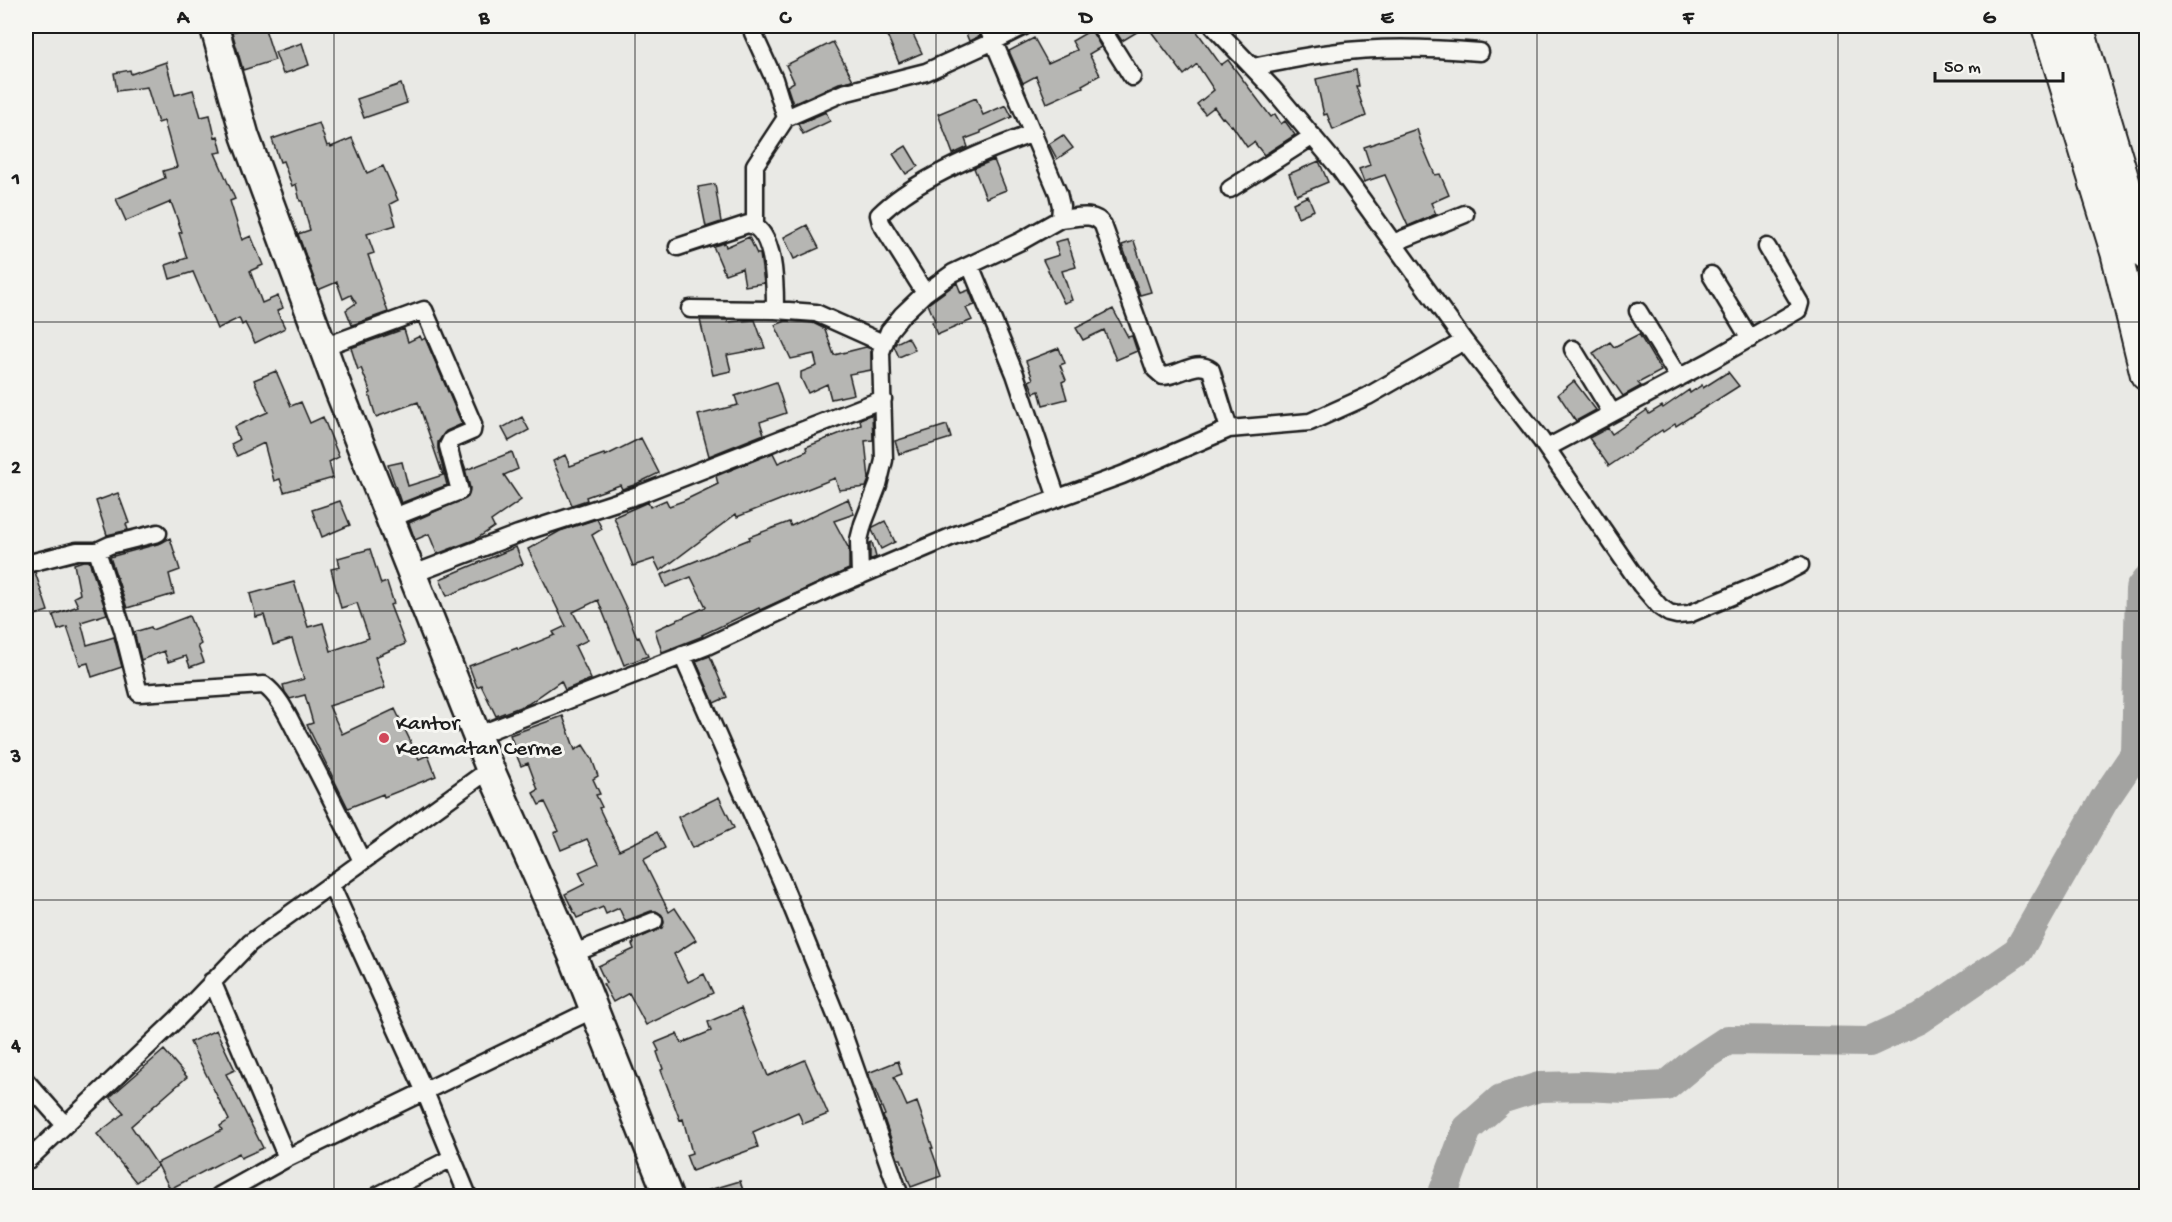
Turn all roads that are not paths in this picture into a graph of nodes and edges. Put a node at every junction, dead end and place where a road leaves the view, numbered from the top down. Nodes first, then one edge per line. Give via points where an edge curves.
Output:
1 (214, 26) edge
2 (753, 26) edge
3 (987, 26) edge
4 (1024, 26) edge
5 (1101, 26) edge
6 (1213, 26) edge
7 (2047, 26) edge
8 (2078, 26) edge
9 (994, 41) junction
10 (1480, 52) dead end
11 (1253, 68) junction
12 (1132, 77) dead end
13 (786, 118) junction
14 (1034, 133) junction
15 (1313, 136) junction
16 (1230, 189) dead end
17 (1465, 214) dead end
18 (1060, 219) junction
19 (756, 225) junction
20 (1393, 243) junction
21 (678, 247) dead end
22 (1767, 247) dead end
23 (2146, 255) edge
24 (970, 265) junction
25 (1711, 275) dead end
26 (925, 293) junction
27 (690, 309) dead end
28 (775, 310) junction
29 (1638, 311) dead end
30 (1750, 339) junction
31 (1464, 341) junction
32 (883, 343) junction
33 (322, 347) junction
34 (1573, 349) dead end
35 (2146, 375) edge
36 (1679, 378) junction
37 (883, 399) junction
38 (1612, 413) junction
39 (1229, 429) junction
40 (1547, 448) junction
41 (1057, 498) junction
42 (389, 519) junction
43 (158, 533) dead end
44 (97, 551) junction
45 (26, 564) edge
46 (1800, 565) dead end
47 (411, 575) junction
48 (861, 576) junction
49 (682, 656) junction
50 (478, 735) junction
51 (490, 769) junction
52 (362, 861) junction
53 (331, 885) junction
54 (654, 921) dead end
55 (572, 954) junction
56 (213, 981) junction
57 (594, 1009) junction
58 (26, 1081) edge
59 (425, 1092) junction
60 (64, 1124) junction
61 (287, 1158) junction
62 (452, 1158) junction
63 (26, 1162) edge
64 (240, 1191) edge
65 (219, 1197) edge
66 (377, 1197) edge
67 (468, 1197) edge
68 (668, 1197) edge
69 (900, 1197) edge

1 - 33 highway via 245,136
2 - 13 street
3 - 9 street
4 - 9 street
5 - 12 street
6 - 11 street
7 - 35 highway via 2116,252
8 - 23 highway
9 - 13 street via 926,72 843,93
9 - 14 street
10 - 11 street via 1332,52
11 - 15 street
13 - 19 street via 755,165
14 - 18 street via 1058,193
14 - 26 street via 956,166 879,215 880,223
15 - 16 street
15 - 20 street
17 - 20 street
18 - 24 street
18 - 39 street via 1099,218 1155,369 1163,376 1198,365 1211,370
19 - 21 street via 748,224
19 - 28 street via 776,275
20 - 31 street
22 - 30 street via 1800,307
24 - 26 street
24 - 41 street via 1016,374
25 - 30 street
26 - 32 street via 902,315
27 - 28 street
28 - 32 street via 816,313
29 - 36 street
30 - 36 street
31 - 39 street via 1368,396 1310,422
31 - 40 street
32 - 37 street
33 - 42 highway
33 - 42 street via 424,310 473,424 472,431 451,440 448,446 460,491
34 - 38 street
36 - 38 street
37 - 47 street via 738,458
37 - 48 street via 884,460 859,540
38 - 40 street
39 - 41 street
40 - 46 street via 1641,585 1669,613 1689,614
41 - 48 street via 953,536
42 - 47 highway
43 - 44 street
44 - 45 street via 77,551
44 - 52 street via 139,693 264,685 285,711
47 - 50 highway
48 - 49 street
49 - 50 street
49 - 69 street via 782,882 841,1028
50 - 51 highway
51 - 52 street
51 - 55 highway
52 - 53 street
53 - 56 street via 250,943
53 - 59 street
54 - 55 street
55 - 57 highway
56 - 60 street
56 - 61 street
57 - 59 street
57 - 68 highway
58 - 60 street
59 - 61 street
59 - 62 street
60 - 63 street
61 - 64 street
62 - 66 street
62 - 67 street
64 - 65 street

